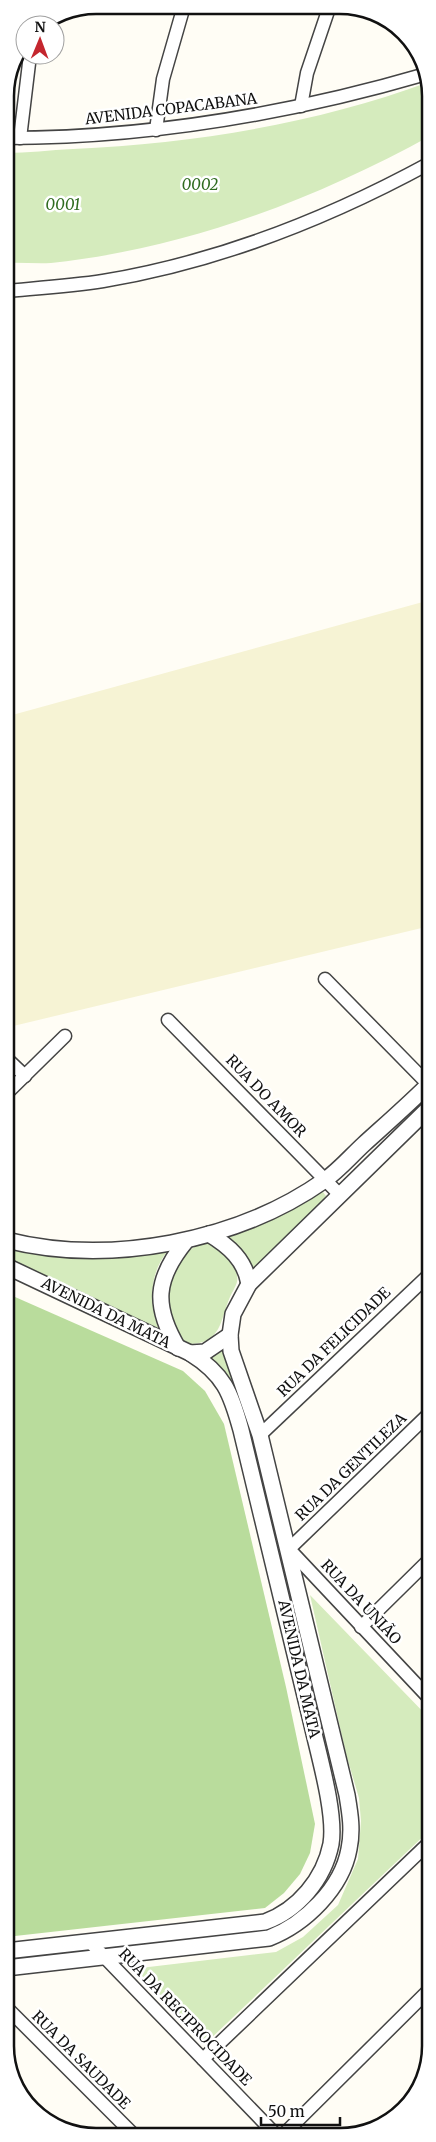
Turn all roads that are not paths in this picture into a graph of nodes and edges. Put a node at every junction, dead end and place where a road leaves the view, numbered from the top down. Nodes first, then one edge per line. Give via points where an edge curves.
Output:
1 (182, 14) edge
2 (327, 14) edge
3 (29, 65) edge
4 (420, 76) edge
5 (302, 106) junction
6 (156, 130) junction
7 (14, 138) edge
8 (20, 138) junction
9 (422, 167) edge
10 (14, 290) edge
11 (325, 978) dead end
12 (168, 1020) dead end
13 (65, 1036) dead end
14 (14, 1064) edge
15 (25, 1076) junction
16 (422, 1077) edge
17 (14, 1087) edge
18 (422, 1092) edge
19 (422, 1114) edge
20 (325, 1180) junction
21 (340, 1195) junction
22 (209, 1234) junction
23 (14, 1241) edge
24 (186, 1241) junction
25 (14, 1270) edge
26 (422, 1282) edge
27 (249, 1284) junction
28 (230, 1335) junction
29 (184, 1351) junction
30 (422, 1421) edge
31 (260, 1435) junction
32 (291, 1547) junction
33 (422, 1567) edge
34 (361, 1627) junction
35 (422, 1691) edge
36 (422, 1851) edge
37 (90, 1942) junction
38 (14, 1950) edge
39 (105, 1958) junction
40 (14, 1967) edge
41 (422, 1997) edge
42 (14, 2015) edge
43 (203, 2059) junction
44 (127, 2128) edge
45 (269, 2128) edge
46 (290, 2128) edge

1 - 6 street via 163,80
2 - 5 street via 307,73
3 - 8 street
4 - 5 street, AVENIDA COPACABANA
5 - 6 street, AVENIDA COPACABANA
6 - 8 street, AVENIDA COPACABANA
7 - 8 street, AVENIDA COPACABANA
9 - 10 street via 352,203 206,257 103,281
11 - 16 street
12 - 20 street, RUA DO AMOR
13 - 15 street
14 - 15 street
15 - 17 street
18 - 20 street
19 - 21 street, AVENIDA DA MATA
20 - 21 street, RUA DO AMOR
20 - 22 street via 260,1215
21 - 27 street, AVENIDA DA MATA
22 - 24 street
22 - 27 street via 239,1258
23 - 24 street via 86,1250
24 - 29 street via 166,1270 160,1295 163,1318
25 - 29 street, AVENIDA DA MATA
26 - 31 street, RUA DA FELICIDADE
27 - 28 street, AVENIDA DA MATA via 233,1314
28 - 29 street via 205,1352
28 - 31 street, AVENIDA DA MATA via 232,1358
29 - 37 street, AVENIDA DA MATA via 210,1367 222,1379 241,1430 318,1754 331,1822 331,1843 316,1880 292,1909 278,1917 251,1925
30 - 32 street, RUA DA GENTILEZA
31 - 32 street, AVENIDA DA MATA
32 - 34 street, RUA DA UNIÃO
32 - 39 street, AVENIDA DA MATA via 352,1822 345,1864 315,1908 294,1927 270,1938
33 - 34 street
34 - 35 street, RUA DA UNIÃO
36 - 43 street
37 - 38 street, AVENIDA DA MATA
37 - 39 street, RUA DA RECIPROCIDADE
39 - 40 street, AVENIDA DA MATA
39 - 43 street, RUA DA RECIPROCIDADE
41 - 46 street
42 - 44 street, RUA DA SAUDADE
43 - 45 street, RUA DA RECIPROCIDADE

